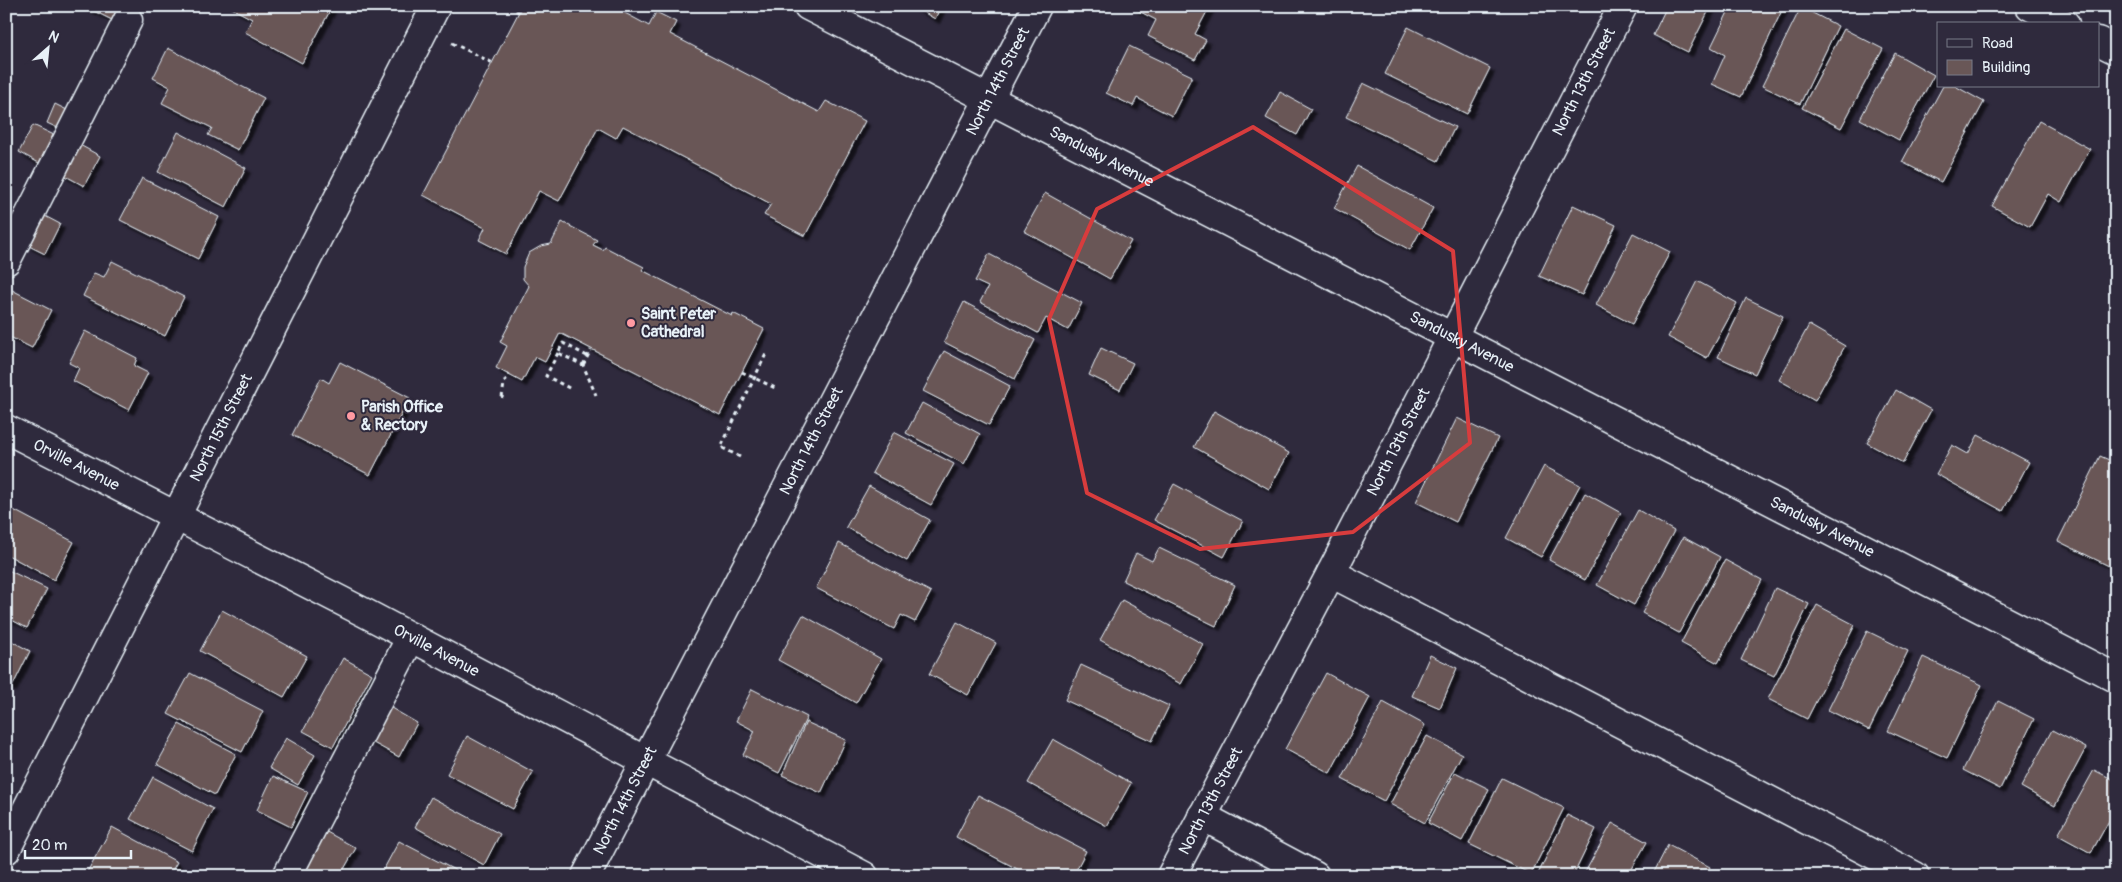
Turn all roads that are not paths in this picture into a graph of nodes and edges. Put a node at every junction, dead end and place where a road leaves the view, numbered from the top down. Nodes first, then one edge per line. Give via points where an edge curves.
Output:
1 (436, 6) edge
2 (808, 6) edge
3 (1037, 6) edge
4 (1622, 6) edge
5 (2030, 6) edge
6 (128, 20) dead end
7 (2061, 22) edge
8 (2100, 42) edge
9 (2116, 50) edge
10 (988, 99) junction
11 (6, 261) edge
12 (1451, 337) junction
13 (6, 429) edge
14 (176, 516) junction
15 (1331, 573) junction
16 (410, 637) junction
17 (2116, 678) edge
18 (646, 762) junction
19 (1202, 816) junction
20 (6, 850) edge
21 (288, 876) edge
22 (586, 876) edge
23 (864, 876) edge
24 (1171, 876) edge
25 (1315, 876) edge
26 (1915, 876) edge

1 - 14 street, North 15th Street
2 - 10 street, Sandusky Avenue
3 - 10 street, North 14th Street
4 - 12 street, North 13th Street
5 - 7 street
6 - 11 street
8 - 9 street
10 - 12 street, Sandusky Avenue
10 - 18 street, North 14th Street
12 - 15 street, North 13th Street
12 - 17 street, Sandusky Avenue
13 - 14 street, Orville Avenue
14 - 16 street, Orville Avenue
14 - 20 street, North 15th Street
15 - 19 street, North 13th Street
15 - 26 street
16 - 18 street, Orville Avenue
16 - 21 street
18 - 22 street, North 14th Street
18 - 23 street, Orville Avenue
19 - 24 street, North 13th Street
19 - 25 street

